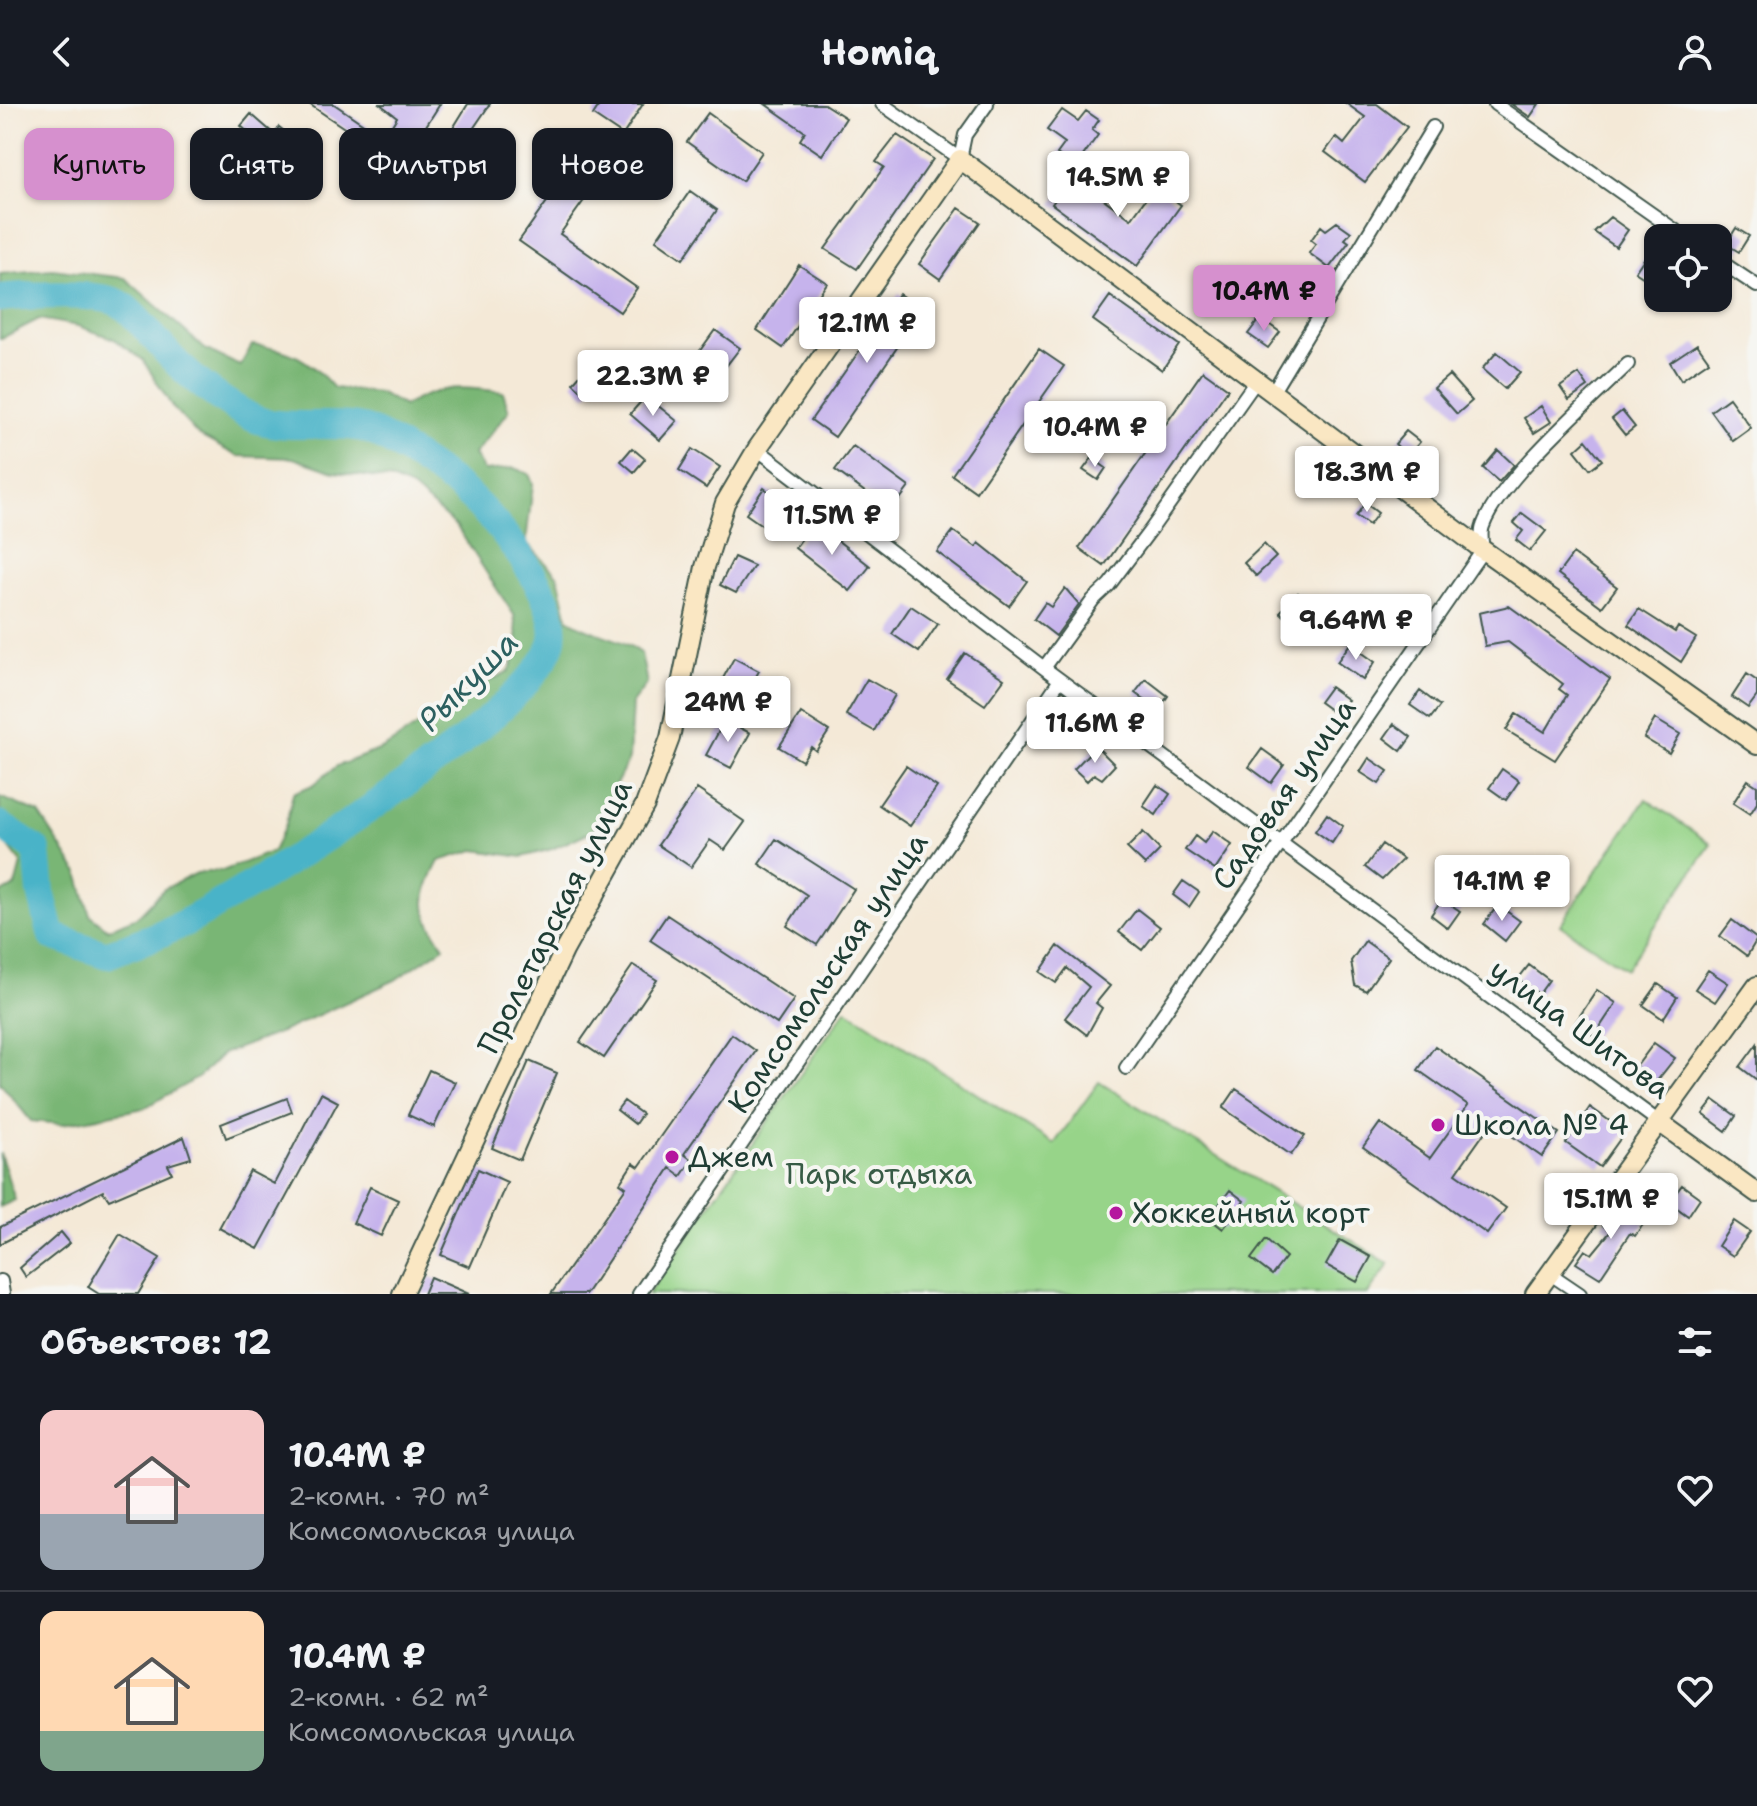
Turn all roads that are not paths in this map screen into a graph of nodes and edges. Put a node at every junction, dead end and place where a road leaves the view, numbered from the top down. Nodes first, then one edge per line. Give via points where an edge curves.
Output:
1 (882, 104) edge
2 (987, 104) edge
3 (1495, 104) edge
4 (1433, 127) dead end
5 (960, 159) junction
6 (1666, 224) edge
7 (1732, 269) edge
8 (1757, 286) edge
9 (1628, 364) dead end
10 (1256, 381) junction
11 (1272, 393) junction
12 (757, 449) junction
13 (1483, 550) junction
14 (1044, 668) junction
15 (1060, 680) junction
16 (1757, 745) edge
17 (1282, 844) junction
18 (1757, 986) edge
19 (1126, 1068) dead end
20 (1659, 1122) junction
21 (1757, 1193) edge
22 (1549, 1273) junction
23 (402, 1294) edge
24 (639, 1294) edge
25 (1535, 1294) edge
26 (1580, 1294) edge

1 - 5 street
2 - 5 street, Пролетарская улица via 965,135
3 - 6 street
4 - 11 street
5 - 10 street
5 - 12 street, Пролетарская улица
7 - 8 street
9 - 13 street, Садовая улица via 1498,500 1481,528
10 - 11 street
10 - 14 street
11 - 13 street
12 - 14 street, улица Шитова
12 - 23 street, Пролетарская улица via 725,503 670,738 645,805 564,951
13 - 16 street
13 - 17 street, Садовая улица
14 - 15 street, улица Шитова
15 - 17 street, улица Шитова
15 - 24 street, Комсомольская улица
17 - 19 street, Садовая улица
17 - 20 street, улица Шитова
18 - 20 street
20 - 21 street, улица Шитова
20 - 22 street
22 - 25 street
22 - 26 street

